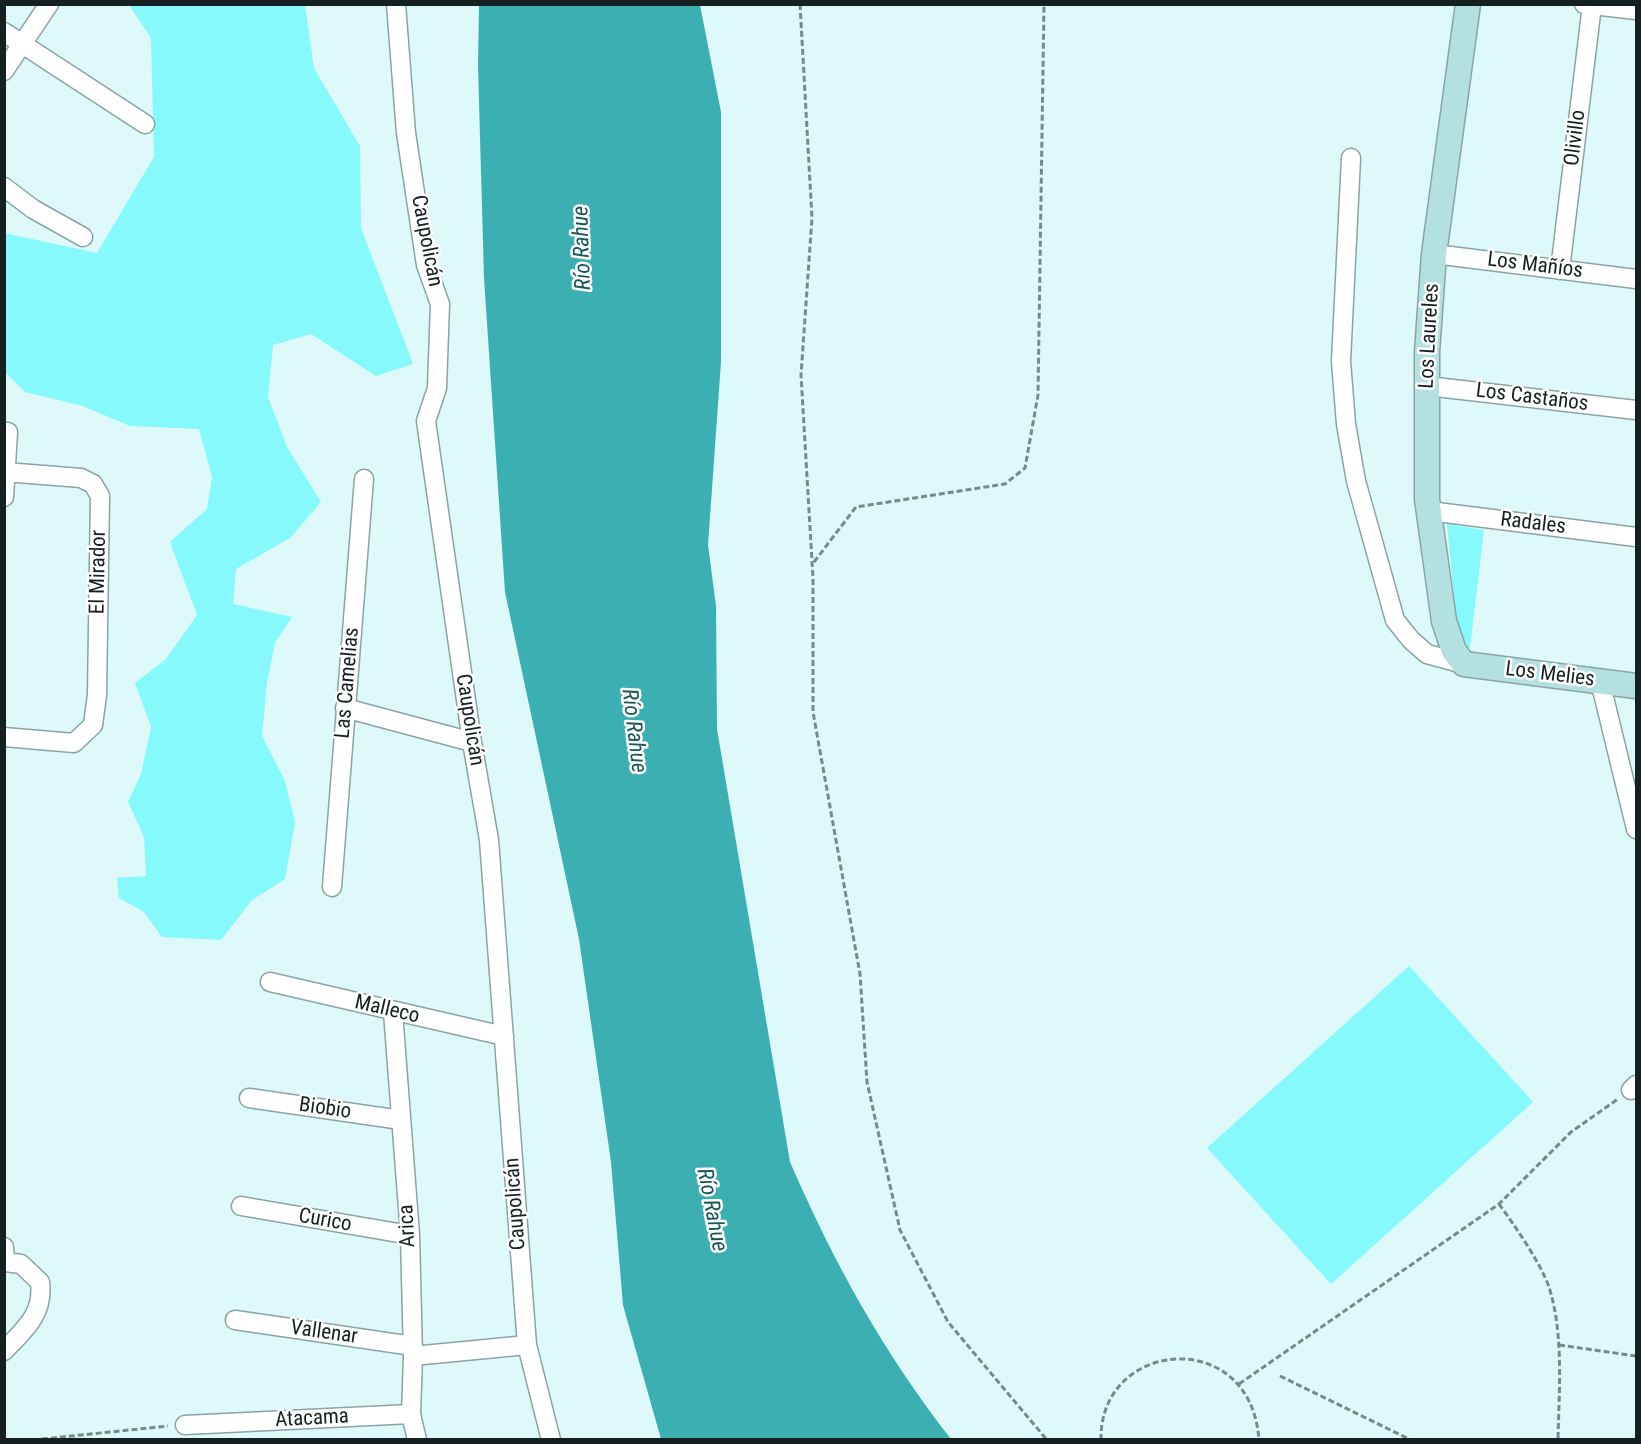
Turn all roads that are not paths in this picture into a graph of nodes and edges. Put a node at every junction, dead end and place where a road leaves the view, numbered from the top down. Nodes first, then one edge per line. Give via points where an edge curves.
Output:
1 (49, 4) edge
2 (396, 4) edge
3 (1468, 4) edge
4 (1588, 5) edge
5 (1636, 10) edge
6 (4, 32) edge
7 (23, 44) junction
8 (4, 71) edge
9 (145, 124) dead end
10 (1351, 158) dead end
11 (4, 187) edge
12 (83, 237) dead end
13 (1434, 254) junction
14 (1560, 270) junction
15 (1636, 279) edge
16 (1427, 386) junction
17 (1636, 410) edge
18 (6, 432) edge
19 (5, 472) edge
20 (364, 479) dead end
21 (4, 497) edge
22 (1429, 511) junction
23 (1636, 537) edge
24 (1464, 664) junction
25 (1600, 681) junction
26 (1636, 686) edge
27 (345, 708) junction
28 (4, 737) edge
29 (472, 742) junction
30 (1636, 829) edge
31 (332, 887) dead end
32 (270, 982) dead end
33 (393, 1012) junction
34 (504, 1036) junction
35 (249, 1098) dead end
36 (401, 1120) junction
37 (242, 1206) dead end
38 (410, 1235) junction
39 (4, 1247) edge
40 (5, 1262) edge
41 (235, 1320) dead end
42 (527, 1345) junction
43 (4, 1351) edge
44 (413, 1351) junction
45 (411, 1414) junction
46 (184, 1425) road end
47 (417, 1440) edge
48 (551, 1440) edge

1 - 7 street
2 - 29 street, Caupolicán via 406,133 426,265 440,304 437,388 426,421
3 - 13 street, Los Laureles
4 - 5 street
4 - 14 street, Olivillo
6 - 7 street
7 - 8 street
7 - 9 street
10 - 24 street via 1341,361 1356,482 1395,620 1427,654
11 - 12 street via 41,214
13 - 14 street, Los Mañíos
13 - 16 street, Los Laureles
14 - 15 street, Los Mañíos
16 - 17 street, Los Castaños
16 - 22 street, Los Laureles
18 - 19 street
19 - 21 street
19 - 28 street, El Mirador via 81,478 93,484 100,496 97,695 93,725 74,743
20 - 27 street, Las Camelias
22 - 23 street, Radales
22 - 24 street, Los Laureles via 1444,621 1454,651
24 - 25 street, Los Melies
25 - 26 street, Los Melies
25 - 30 street
27 - 29 street
27 - 31 street, Las Camelias
29 - 34 street, Caupolicán via 489,840
32 - 33 street, Malleco
33 - 34 street, Malleco
33 - 36 street, Arica
34 - 42 street, Caupolicán
35 - 36 street, Biobio
36 - 38 street, Arica
37 - 38 street, Curico
38 - 44 street, Arica
39 - 40 street
40 - 43 street via 21,1264 40,1282 42,1297 38,1312
41 - 44 street, Vallenar
42 - 44 street, Vallenar
42 - 48 street, Caupolicán
44 - 45 street, Arica
45 - 46 street, Atacama
45 - 47 street, Arica

